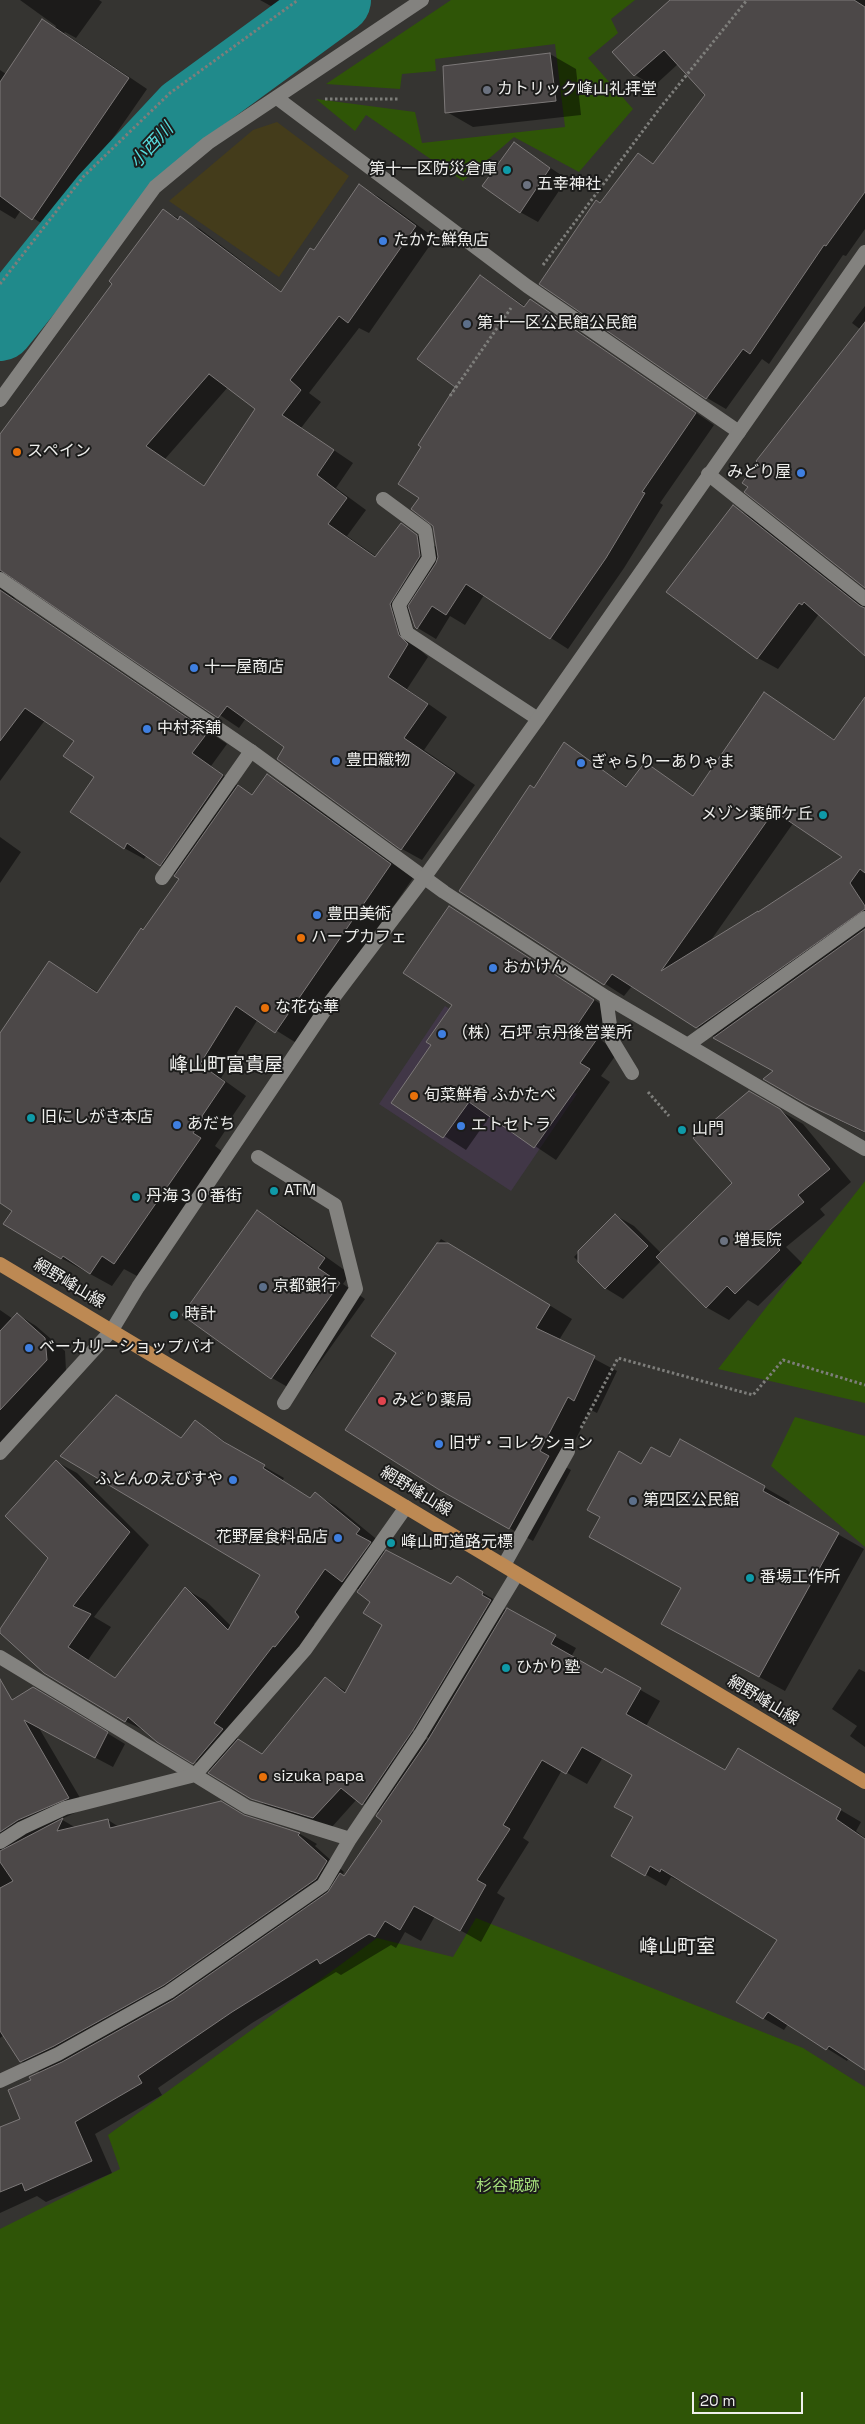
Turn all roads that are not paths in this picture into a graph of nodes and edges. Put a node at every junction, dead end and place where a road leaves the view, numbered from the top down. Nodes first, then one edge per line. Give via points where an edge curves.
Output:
1 (422, 0) edge
2 (277, 98) junction
3 (865, 252) edge
4 (0, 400) edge
5 (739, 432) junction
6 (708, 474) junction
7 (383, 498) dead end
8 (0, 579) edge
9 (865, 599) edge
10 (538, 719) junction
11 (251, 751) junction
12 (162, 878) dead end
13 (424, 878) junction
14 (865, 918) edge
15 (606, 997) junction
16 (689, 1044) junction
17 (632, 1073) dead end
18 (865, 1149) edge
19 (258, 1157) dead end
20 (0, 1264) edge
21 (112, 1330) junction
22 (284, 1403) dead end
23 (568, 1451) road end
24 (0, 1453) edge
25 (406, 1507) junction
26 (504, 1566) junction
27 (517, 1574) junction
28 (0, 1657) edge
29 (195, 1775) junction
30 (865, 1782) edge
31 (350, 1839) junction
32 (0, 1842) edge
33 (0, 2081) edge

1 - 2 street
2 - 4 street via 208,143 155,187
2 - 5 street via 527,286
3 - 5 street
5 - 6 street
6 - 9 street
6 - 10 street
7 - 10 street via 425,530 429,558 399,605 407,633
8 - 11 street
10 - 13 street
11 - 12 street
11 - 13 street
13 - 15 street
13 - 21 street via 331,1002
14 - 16 street
15 - 16 street
15 - 17 street via 612,1040
16 - 18 street
19 - 22 street via 335,1205 356,1289
20 - 21 main road, 網野峰山線
21 - 24 street
21 - 25 main road, 網野峰山線
23 - 26 street
25 - 26 main road, 網野峰山線
25 - 29 street via 305,1650
26 - 27 main road, 網野峰山線
27 - 30 main road, 網野峰山線
27 - 31 street via 420,1735
28 - 29 street
29 - 31 street via 247,1807
29 - 32 street via 65,1808
31 - 33 street via 323,1884 169,1992 58,2054

